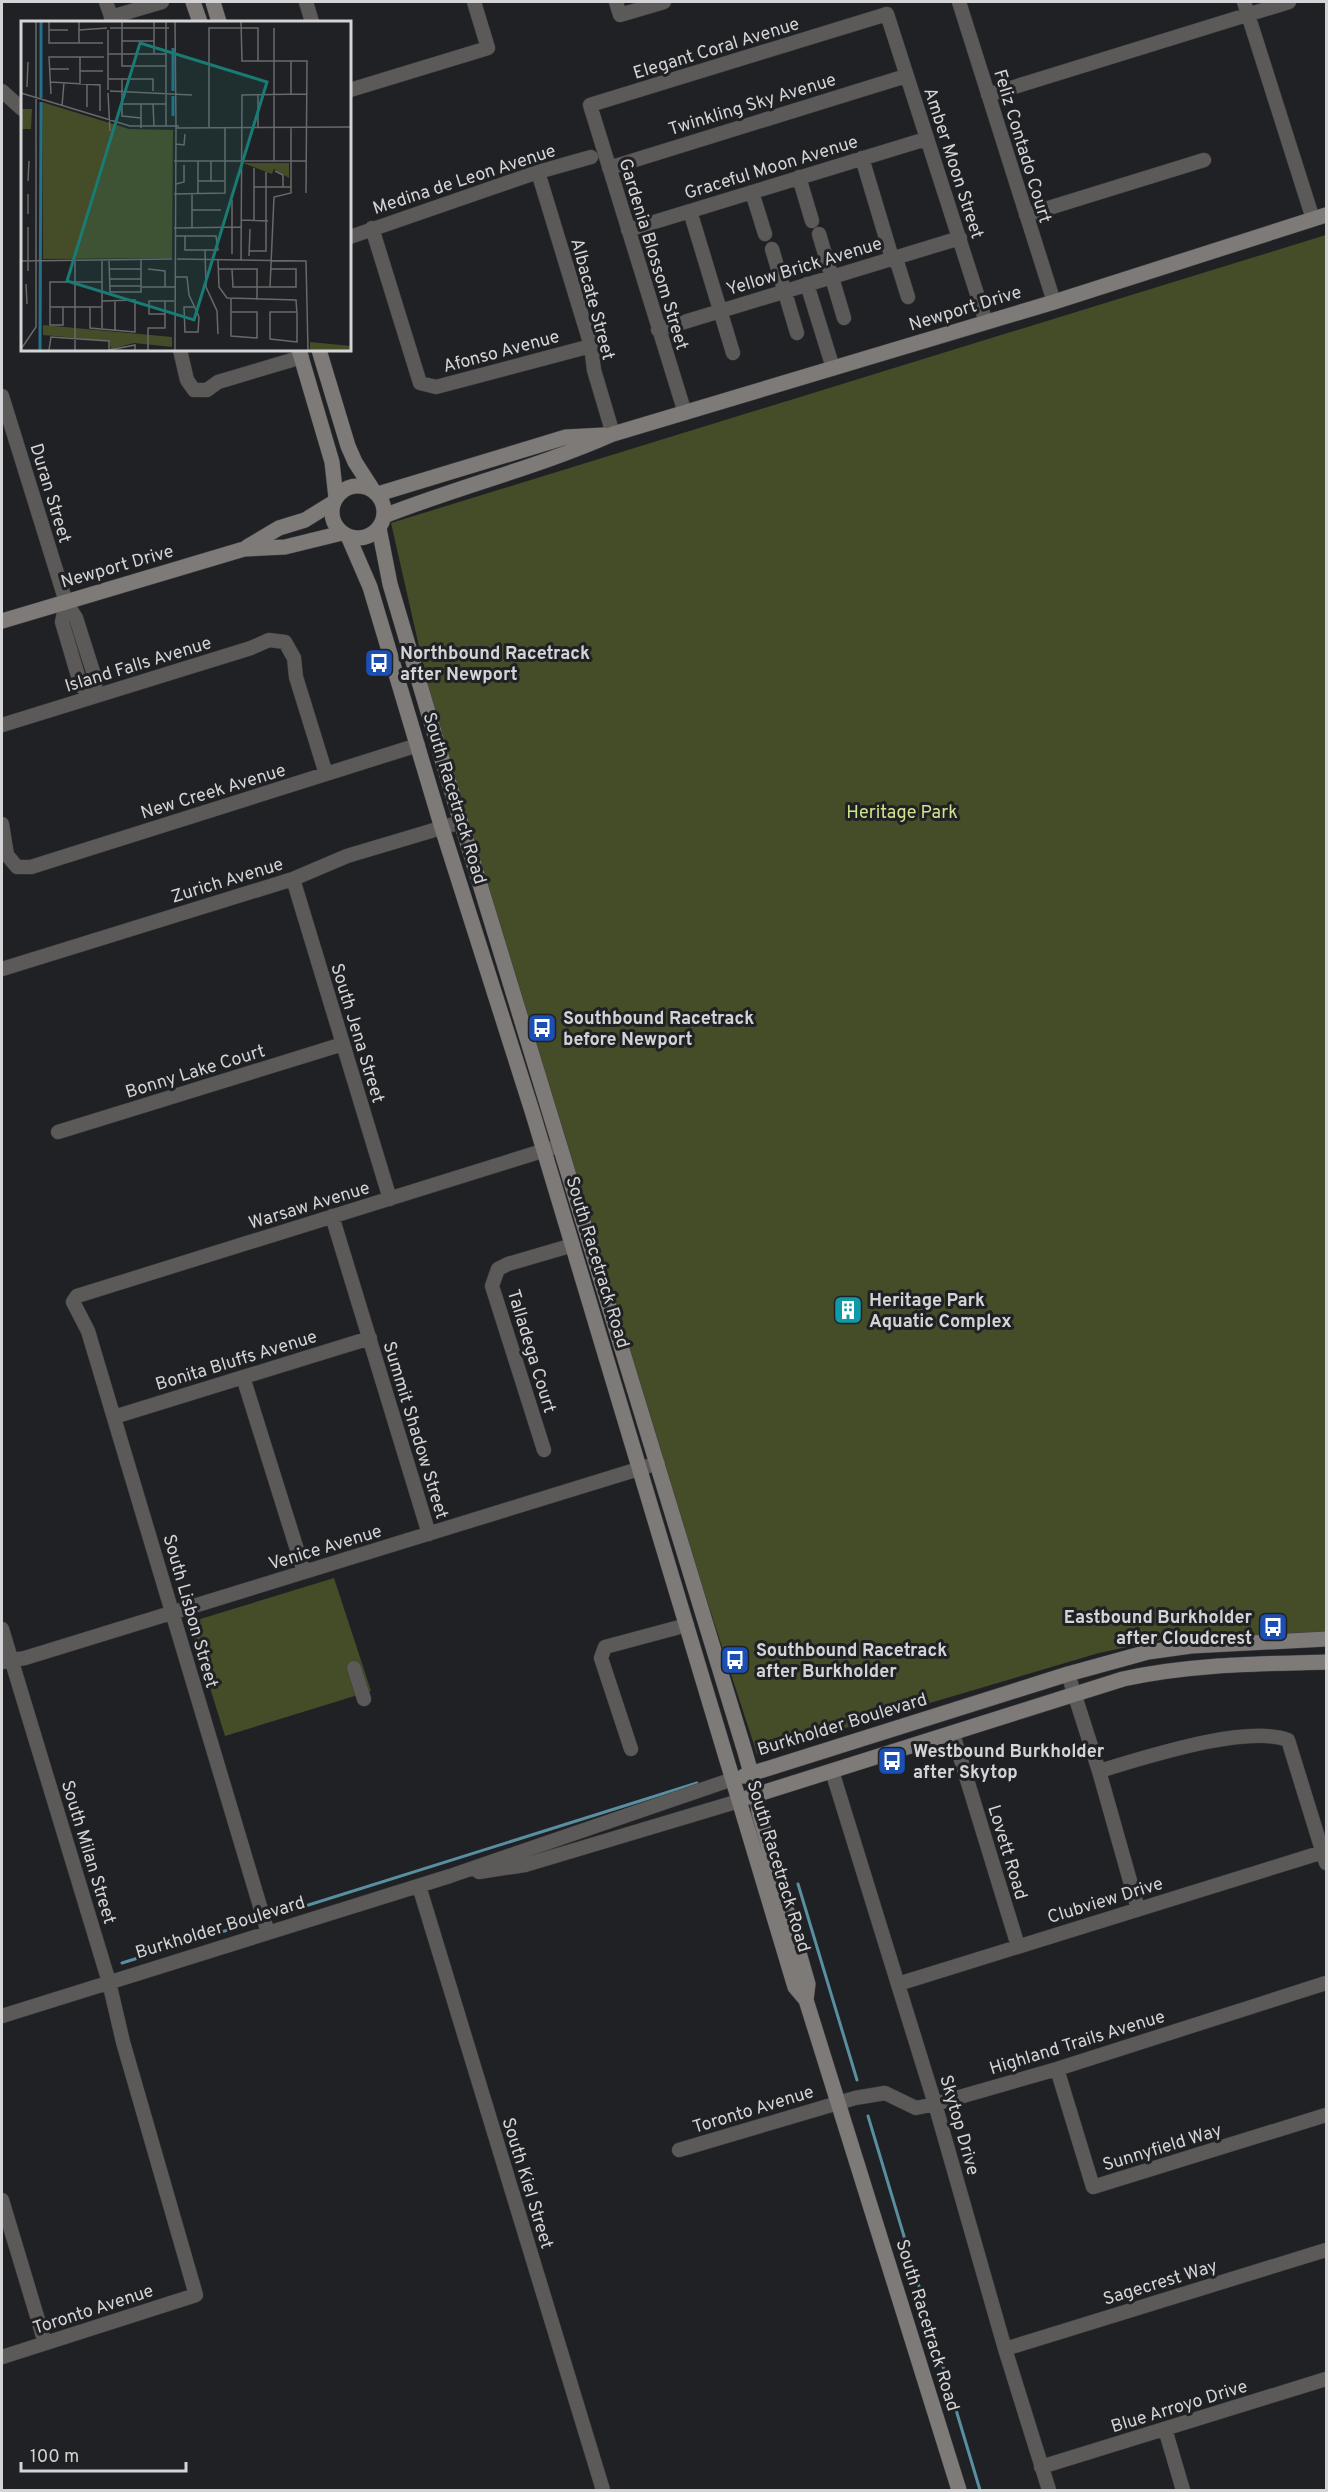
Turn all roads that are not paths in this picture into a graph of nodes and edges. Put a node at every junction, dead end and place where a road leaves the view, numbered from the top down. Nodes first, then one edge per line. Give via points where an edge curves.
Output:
1 (106, 2) edge
2 (162, 2) edge
3 (193, 2) edge
4 (213, 2) edge
5 (306, 2) edge
6 (474, 2) edge
7 (616, 2) edge
8 (664, 2) edge
9 (959, 2) edge
10 (1288, 2) edge
11 (1246, 8) edge
12 (886, 14) joint
13 (112, 20) edge
14 (200, 21) edge
15 (219, 21) edge
16 (312, 21) edge
17 (906, 76) junction
18 (351, 90) edge
19 (2, 91) edge
20 (988, 94) junction
21 (590, 105) joint
22 (21, 108) edge
23 (926, 139) junction
24 (591, 157) dead end
25 (862, 158) junction
26 (1204, 160) dead end
27 (609, 168) junction
28 (538, 172) junction
29 (799, 177) junction
30 (752, 192) junction
31 (690, 211) junction
32 (1026, 215) junction
33 (1320, 217) edge
34 (812, 221) dead end
35 (372, 228) junction
36 (628, 230) junction
37 (765, 234) dead end
38 (819, 234) dead end
39 (351, 237) edge
40 (960, 238) junction
41 (772, 249) dead end
42 (892, 258) junction
43 (832, 276) junction
44 (807, 284) junction
45 (784, 291) junction
46 (908, 297) dead end
47 (1054, 302) junction
48 (720, 311) junction
49 (844, 318) dead end
50 (986, 322) junction
51 (658, 330) junction
52 (797, 333) dead end
53 (591, 346) junction
54 (180, 351) edge
55 (319, 351) edge
56 (301, 353) edge
57 (733, 353) dead end
58 (833, 368) junction
59 (2, 396) edge
60 (685, 413) junction
61 (613, 434) junction
62 (375, 492) junction
63 (335, 500) junction
64 (382, 522) junction
65 (345, 535) junction
66 (244, 549) junction
67 (66, 602) junction
68 (2, 621) edge
69 (92, 697) junction
70 (2, 724) edge
71 (418, 746) junction
72 (326, 774) junction
73 (461, 822) junction
74 (2, 824) edge
75 (442, 828) junction
76 (293, 879) junction
77 (2, 969) edge
78 (343, 1044) junction
79 (58, 1132) dead end
80 (560, 1146) junction
81 (544, 1150) junction
82 (390, 1198) junction
83 (332, 1216) junction
84 (573, 1245) junction
85 (73, 1302) joint
86 (370, 1338) junction
87 (243, 1377) junction
88 (114, 1417) junction
89 (544, 1450) dead end
90 (658, 1463) junction
91 (639, 1469) junction
92 (429, 1534) junction
93 (304, 1572) junction
94 (174, 1612) junction
95 (687, 1625) junction
96 (2, 1629) edge
97 (1326, 1639) edge
98 (7, 1661) edge
99 (1326, 1662) edge
100 (354, 1668) dead end
101 (1068, 1674) junction
102 (1074, 1694) junction
103 (364, 1699) dead end
104 (953, 1734) junction
105 (631, 1749) dead end
106 (832, 1771) junction
107 (1099, 1771) junction
108 (751, 1773) junction
109 (733, 1779) junction
110 (757, 1795) junction
111 (739, 1801) junction
112 (1325, 1857) edge
113 (450, 1876) junction
114 (419, 1886) junction
115 (1138, 1909) junction
116 (268, 1933) junction
117 (1018, 1946) junction
118 (109, 1982) junction
119 (1326, 1983) edge
120 (898, 1984) junction
121 (806, 2000) junction
122 (2, 2016) edge
123 (1057, 2069) junction
124 (838, 2102) junction
125 (935, 2104) junction
126 (1326, 2115) edge
127 (679, 2150) dead end
128 (2, 2200) edge
129 (1326, 2250) edge
130 (196, 2295) joint
131 (45, 2343) junction
132 (1005, 2349) junction
133 (2, 2357) edge
134 (1326, 2379) edge
135 (1165, 2429) junction
136 (1041, 2467) junction
137 (603, 2490) edge
138 (959, 2490) edge
139 (1048, 2490) edge
140 (1183, 2490) edge

1 - 13 street
2 - 13 street
3 - 14 main road
4 - 15 main road
5 - 16 street
6 - 18 street via 488,48
7 - 8 street via 620,15
9 - 20 street, Feliz Contado Court
10 - 11 street
11 - 20 street
11 - 33 street
12 - 17 street, Amber Moon Street
12 - 21 street, Elegant Coral Avenue
17 - 23 street, Amber Moon Street
17 - 27 street, Twinkling Sky Avenue
19 - 22 street
20 - 32 street, Feliz Contado Court
21 - 27 street, Gardenia Blossom Street
23 - 25 street, Graceful Moon Avenue
23 - 40 street, Amber Moon Street
24 - 28 street, Medina de Leon Avenue
25 - 29 street, Graceful Moon Avenue
25 - 42 street
26 - 32 street
27 - 36 street, Gardenia Blossom Street
28 - 35 street, Medina de Leon Avenue
28 - 53 street, Albacate Street
29 - 30 street, Graceful Moon Avenue
29 - 34 street
30 - 31 street, Graceful Moon Avenue
30 - 37 street
31 - 36 street, Graceful Moon Avenue
31 - 48 street
32 - 47 street, Feliz Contado Court
33 - 47 main road, Newport Drive
35 - 39 street, Medina de Leon Avenue
35 - 53 street, Afonso Avenue via 420,383 436,387
36 - 51 street, Gardenia Blossom Street
38 - 43 street
40 - 42 street, Yellow Brick Avenue
40 - 50 street, Amber Moon Street
41 - 45 street
42 - 43 street, Yellow Brick Avenue
42 - 46 street
43 - 44 street, Yellow Brick Avenue
43 - 49 street
44 - 45 street, Yellow Brick Avenue
44 - 58 street
45 - 48 street, Yellow Brick Avenue
45 - 52 street
47 - 50 main road, Newport Drive
48 - 51 street, Yellow Brick Avenue
48 - 57 street
50 - 58 main road, Newport Drive
51 - 60 street, Gardenia Blossom Street
53 - 61 street, Albacate Street
54 - 56 street via 187,380 194,390 207,390 218,382
55 - 62 main road via 348,446
56 - 63 main road via 332,462
58 - 60 main road, Newport Drive
59 - 67 street, Duran Street
60 - 61 main road, Newport Drive
61 - 62 main road, Newport Drive via 566,437
61 - 64 main road, Newport Drive via 572,453 417,503
62 - 63 main road via 363,486 350,487
62 - 64 main road via 383,503
63 - 65 main road via 332,519
63 - 66 main road, Newport Drive via 305,520 279,528
64 - 65 main road via 366,537
64 - 73 main road, South Racetrack Road via 390,584
65 - 66 main road, Newport Drive via 285,547
65 - 71 main road, South Racetrack Road via 370,587
66 - 67 main road, Newport Drive
67 - 68 main road, Newport Drive
67 - 69 street, Duran Street via 76,618 96,681
69 - 70 street, Island Falls Avenue
69 - 72 street, Island Falls Avenue via 269,640 285,642 294,658 296,677
71 - 72 street, New Creek Avenue
71 - 75 main road, South Racetrack Road
72 - 74 street, New Creek Avenue via 31,867 17,867 7,855
73 - 75 street, Zurich Avenue
73 - 80 main road, South Racetrack Road
75 - 76 street, Zurich Avenue via 347,856
75 - 81 main road, South Racetrack Road
76 - 77 street, Zurich Avenue
76 - 78 street, South Jena Street
78 - 79 street, Bonny Lake Court
78 - 82 street, South Jena Street
80 - 81 street, Warsaw Avenue
80 - 90 main road, South Racetrack Road
81 - 82 street, Warsaw Avenue
81 - 84 main road, South Racetrack Road
82 - 83 street, Warsaw Avenue
83 - 85 street, Warsaw Avenue via 76,1296
83 - 86 street, Summit Shadow Street
84 - 89 street, Talladega Court via 498,1269 492,1286
84 - 91 main road, South Racetrack Road
85 - 88 street, South Lisbon Street via 88,1331
86 - 87 street, Bonita Bluffs Avenue
86 - 92 street, Summit Shadow Street
87 - 88 street, Bonita Bluffs Avenue
87 - 93 street
88 - 94 street, South Lisbon Street
90 - 91 street, Venice Avenue
90 - 108 main road, South Racetrack Road
91 - 92 street, Venice Avenue
91 - 95 main road, South Racetrack Road
92 - 93 street, Venice Avenue
93 - 94 street, Venice Avenue
94 - 98 street, Venice Avenue
94 - 116 street, South Lisbon Street
95 - 105 street via 605,1647 602,1658
95 - 109 main road, South Racetrack Road
96 - 98 street, South Milan Street
97 - 101 main road, Burkholder Boulevard via 1191,1646 1148,1652
98 - 118 street, South Milan Street
99 - 102 main road, Burkholder Boulevard via 1180,1668
100 - 103 street
101 - 102 street
101 - 108 main road, Burkholder Boulevard
102 - 104 main road, Burkholder Boulevard
102 - 107 street
104 - 106 main road, Burkholder Boulevard
104 - 117 street, Lovett Road
106 - 110 main road, Burkholder Boulevard
106 - 120 street, Skytop Drive
107 - 112 street via 1185,1746 1237,1738 1277,1736 1288,1740
107 - 115 street
108 - 109 main road, Burkholder Boulevard
108 - 110 main road, South Racetrack Road
109 - 111 main road, South Racetrack Road
109 - 113 street, Burkholder Boulevard
110 - 111 main road, Burkholder Boulevard
110 - 121 main road, South Racetrack Road via 808,1984
111 - 113 street, Burkholder Boulevard via 525,1865
111 - 121 main road, South Racetrack Road via 795,1987
112 - 115 street, Clubview Drive
113 - 114 street, Burkholder Boulevard
114 - 116 street, Burkholder Boulevard
114 - 137 street, South Kiel Street
115 - 117 street, Clubview Drive
116 - 118 street, Burkholder Boulevard
117 - 120 street, Clubview Drive
118 - 122 street, Burkholder Boulevard
118 - 130 street, South Milan Street
119 - 123 street, Highland Trails Avenue
120 - 125 street, Skytop Drive
121 - 124 main road, South Racetrack Road
123 - 125 street, Highland Trails Avenue
123 - 126 street, Sunnyfield Way via 1093,2187
124 - 125 street, Highland Trails Avenue via 885,2093 916,2108
124 - 127 street, Toronto Avenue
124 - 138 main road, South Racetrack Road
125 - 132 street, Skytop Drive
128 - 131 street
129 - 132 street, Sagecrest Way
130 - 131 street, Toronto Avenue
131 - 133 street, Toronto Avenue
132 - 136 street, Skytop Drive
134 - 135 street, Blue Arroyo Drive
135 - 136 street, Blue Arroyo Drive
135 - 140 street
136 - 139 street, Skytop Drive

